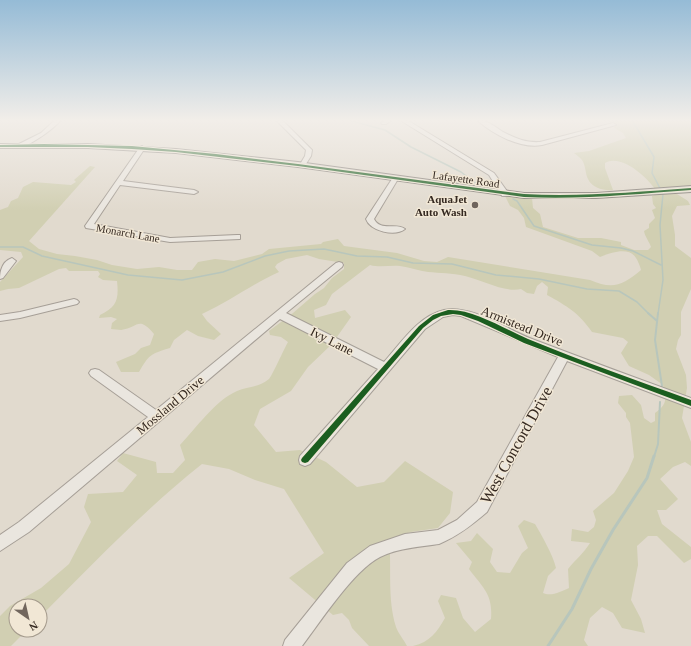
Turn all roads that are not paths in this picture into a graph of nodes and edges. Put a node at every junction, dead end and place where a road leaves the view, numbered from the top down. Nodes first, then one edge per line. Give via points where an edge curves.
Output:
1 (141, 150) edge
2 (161, 150) edge
3 (309, 150) edge
4 (454, 150) edge
5 (302, 166) junction
6 (395, 179) junction
7 (118, 184) junction
8 (691, 189) edge
9 (194, 192) dead end
10 (505, 194) junction
11 (401, 229) dead end
12 (237, 237) dead end
13 (12, 261) dead end
14 (339, 265) dead end
15 (0, 276) edge
16 (74, 302) dead end
17 (279, 314) junction
18 (0, 318) edge
19 (565, 355) junction
20 (385, 368) junction
21 (95, 373) dead end
22 (691, 403) edge
23 (156, 416) junction
24 (305, 460) dead end
25 (0, 544) edge
26 (291, 646) edge

1 - 7 street, Monarch Lane
2 - 5 main road, Lafayette Road
3 - 5 street
4 - 10 street via 487,170 496,178
5 - 6 main road, Lafayette Road
6 - 10 main road, Lafayette Road
6 - 11 street via 370,219 379,228
7 - 9 street
7 - 12 street, Monarch Lane via 89,226 170,240
8 - 10 main road, Lafayette Road via 560,196
13 - 15 street
14 - 17 street, Mossland Drive
16 - 18 street
17 - 20 street, Ivy Lane
17 - 23 street, Mossland Drive
19 - 20 street, Armistead Drive via 470,317 444,312 433,316 420,327
19 - 22 street, Armistead Drive
19 - 26 street, West Concord Drive via 482,507 462,525 440,537 405,541 375,551 357,563
20 - 24 street, Armistead Drive
21 - 23 street
23 - 25 street, Mossland Drive via 24,527

